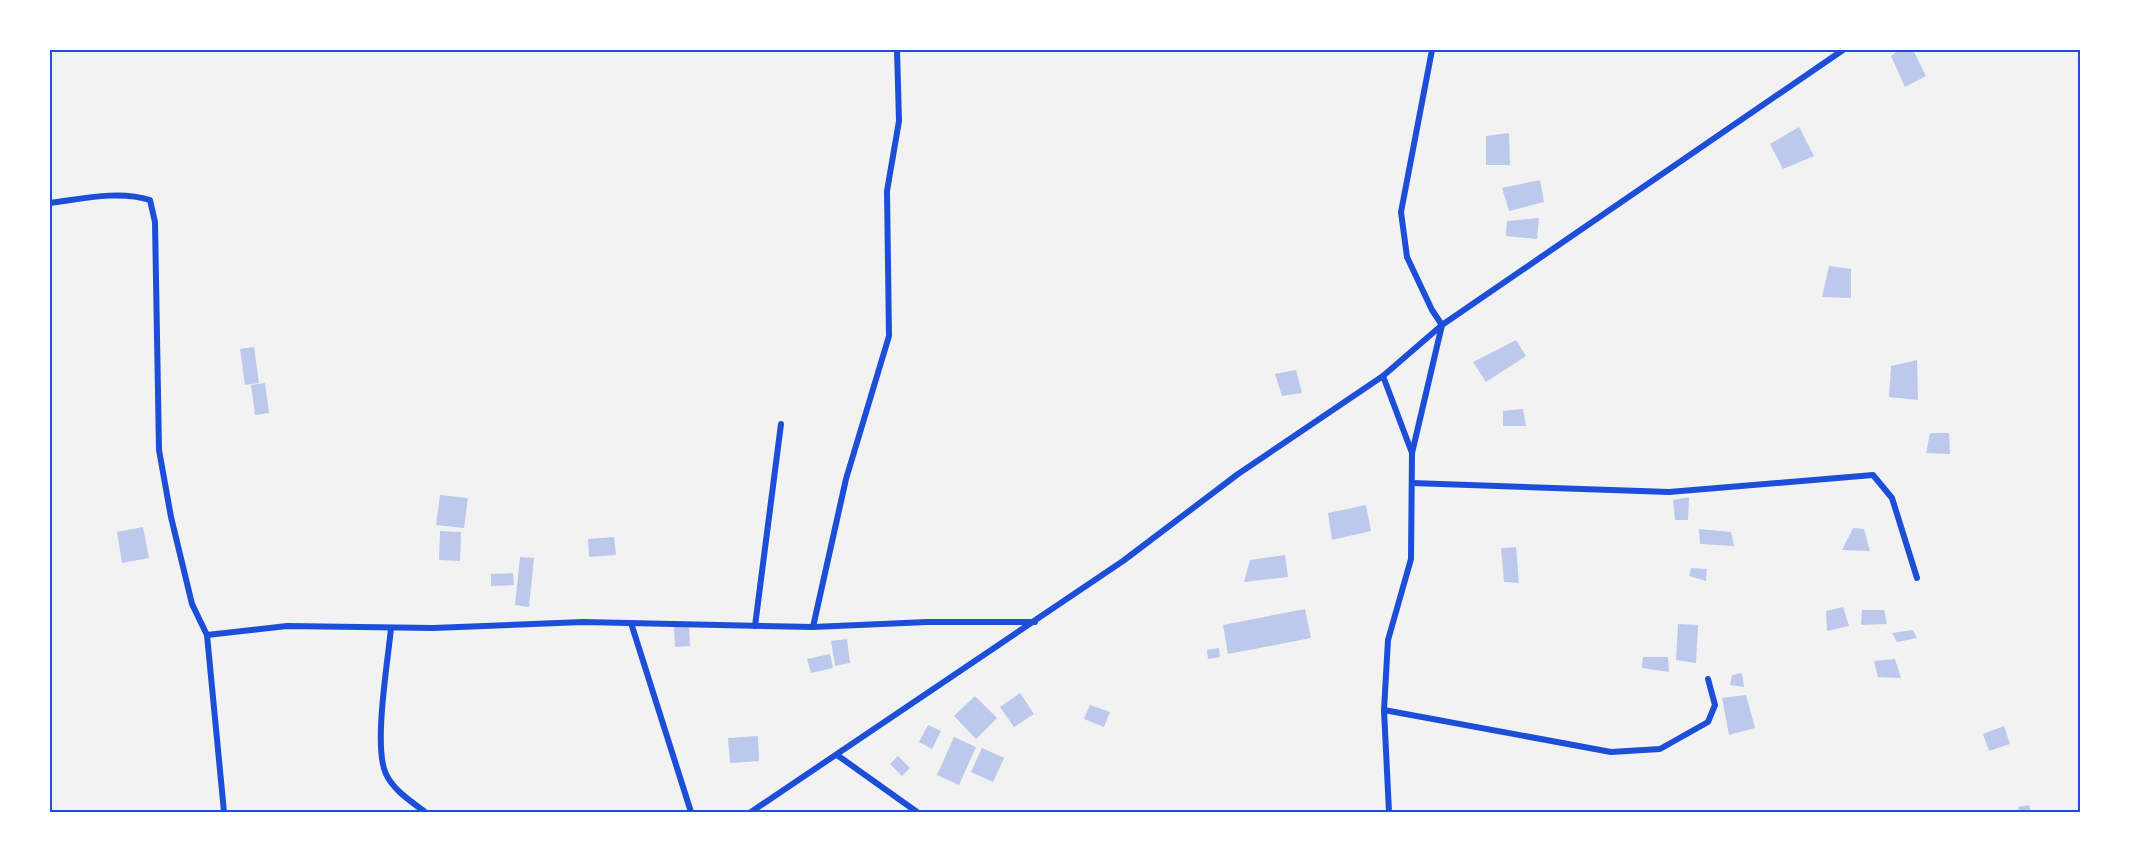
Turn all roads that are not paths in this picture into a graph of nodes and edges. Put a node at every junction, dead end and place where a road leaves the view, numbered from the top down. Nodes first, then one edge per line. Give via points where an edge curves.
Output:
1 (897, 50) edge
2 (1432, 50) edge
3 (1843, 50) edge
4 (50, 203) edge
5 (1442, 325) junction
6 (1383, 376) junction
7 (781, 424) dead end
8 (1413, 453) junction
9 (1412, 483) junction
10 (1917, 579) dead end
11 (1035, 622) junction
12 (631, 623) junction
13 (755, 626) junction
14 (391, 627) junction
15 (813, 627) junction
16 (207, 634) junction
17 (1708, 679) dead end
18 (1384, 710) junction
19 (837, 755) junction
20 (224, 813) edge
21 (425, 813) edge
22 (691, 813) edge
23 (751, 813) edge
24 (917, 813) edge
25 (1389, 813) edge

1 - 15 street via 899,121 887,191 889,336 846,479
2 - 5 street via 1401,213 1407,257
3 - 5 street
4 - 16 street via 115,196 150,200 155,222 159,450 192,604
5 - 6 street
5 - 8 street
6 - 8 street
6 - 11 street via 1238,474
7 - 13 street
8 - 9 street
9 - 10 street via 1669,492 1873,475 1892,498
9 - 18 street via 1411,559 1388,640
11 - 15 street
11 - 19 street
12 - 13 street
12 - 14 street
12 - 22 street
13 - 15 street
14 - 16 street via 287,626
14 - 21 street via 380,747 385,773 396,789
16 - 20 street
17 - 18 street via 1715,705 1708,722 1660,749 1611,752
18 - 25 street
19 - 23 street
19 - 24 street

